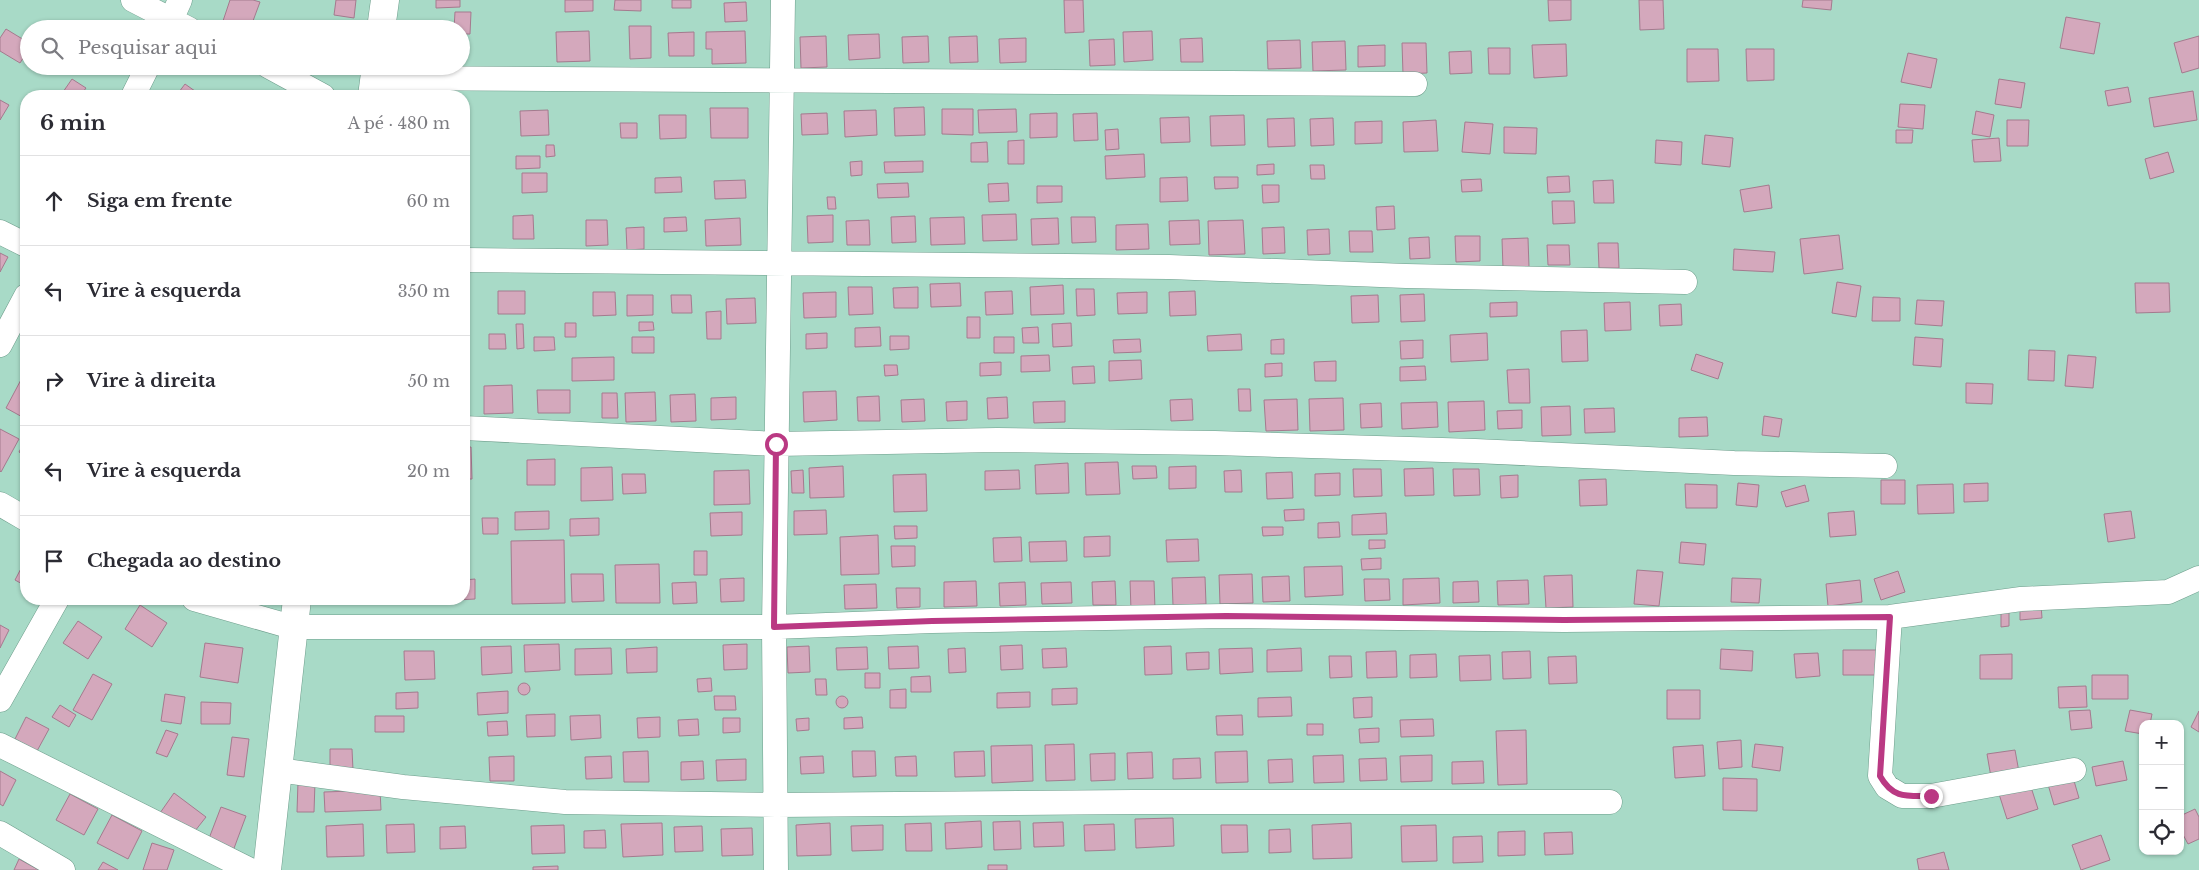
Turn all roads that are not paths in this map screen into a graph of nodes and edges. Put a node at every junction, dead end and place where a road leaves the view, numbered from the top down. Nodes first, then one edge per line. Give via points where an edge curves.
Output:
1 (133, 0) edge
2 (385, 0) edge
3 (783, 0) edge
4 (177, 19) edge
5 (383, 20) edge
6 (144, 75) edge
7 (284, 75) edge
8 (375, 80) edge
9 (782, 81) junction
10 (1415, 84) dead end
11 (137, 90) edge
12 (312, 90) edge
13 (0, 232) edge
14 (20, 243) edge
15 (470, 260) edge
16 (779, 262) junction
17 (1685, 282) dead end
18 (20, 307) edge
19 (0, 345) edge
20 (470, 428) edge
21 (776, 444) junction
22 (1885, 466) dead end
23 (0, 504) edge
24 (20, 516) edge
25 (2199, 578) edge
26 (54, 605) edge
27 (215, 605) edge
28 (296, 605) edge
29 (1890, 617) junction
30 (292, 627) junction
31 (774, 627) junction
32 (0, 700) edge
33 (0, 745) edge
34 (278, 770) junction
35 (2074, 770) dead end
36 (1610, 802) dead end
37 (776, 805) junction
38 (0, 833) edge
39 (63, 870) edge
40 (250, 870) edge
41 (267, 870) edge
42 (776, 870) edge

1 - 4 street
2 - 5 main road
3 - 9 street
6 - 11 street
7 - 12 street
8 - 9 street
9 - 10 street
9 - 16 street
13 - 14 street
15 - 16 street
16 - 17 street via 1170,267
16 - 21 street
18 - 19 street
20 - 21 street
21 - 22 street via 997,440 1215,443
21 - 31 street
23 - 24 street
25 - 29 street via 2168,592 2021,599
26 - 32 street
27 - 30 street
28 - 30 main road
29 - 31 street via 1564,620 1226,616
29 - 35 street via 1880,776 1887,787 1902,796 1931,796
30 - 31 street
30 - 34 main road
31 - 37 street
33 - 40 street
34 - 37 street via 403,787 565,802
34 - 41 main road
36 - 37 street
37 - 42 street
38 - 39 street

